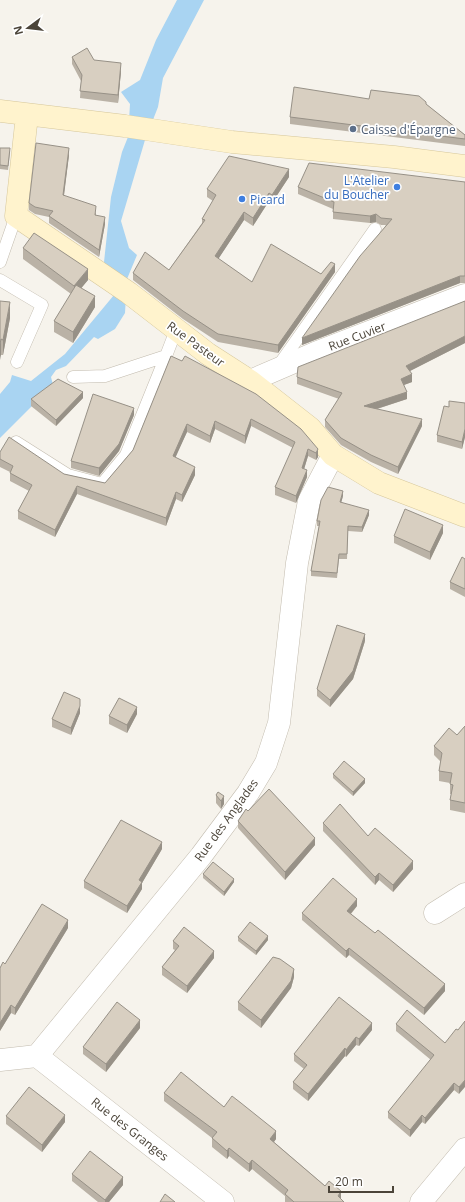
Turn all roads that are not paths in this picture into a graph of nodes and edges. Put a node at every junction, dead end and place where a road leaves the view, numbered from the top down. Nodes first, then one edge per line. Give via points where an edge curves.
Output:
1 (0, 111) edge
2 (27, 115) junction
3 (465, 166) edge
4 (16, 216) junction
5 (375, 229) dead end
6 (0, 262) edge
7 (0, 280) edge
8 (465, 295) edge
9 (176, 330) junction
10 (166, 356) junction
11 (17, 362) dead end
12 (276, 369) junction
13 (73, 377) dead end
14 (250, 381) junction
15 (16, 442) edge
16 (333, 455) junction
17 (465, 516) edge
18 (465, 894) edge
19 (435, 913) dead end
20 (37, 1056) junction
21 (0, 1060) edge
22 (465, 1148) edge
23 (223, 1202) edge
24 (421, 1202) edge

1 - 2 street
2 - 3 street via 232,142
2 - 4 street
4 - 6 lane
4 - 9 street, Rue Pasteur via 129,293
5 - 12 lane
7 - 11 lane via 42,305
8 - 12 street, Rue Cuvier
9 - 10 lane
9 - 14 street, Rue Pasteur
10 - 13 lane via 105,376
10 - 15 lane via 126,455 102,484 68,475
12 - 14 street, Rue Cuvier
14 - 16 street, Rue Pasteur via 310,428
16 - 17 street, Rue Pasteur via 379,483
16 - 20 street, Rue des Anglades via 309,501 297,563 279,723 266,763 248,794 201,856
18 - 19 street
20 - 21 street
20 - 23 street, Rue des Granges
22 - 24 street

